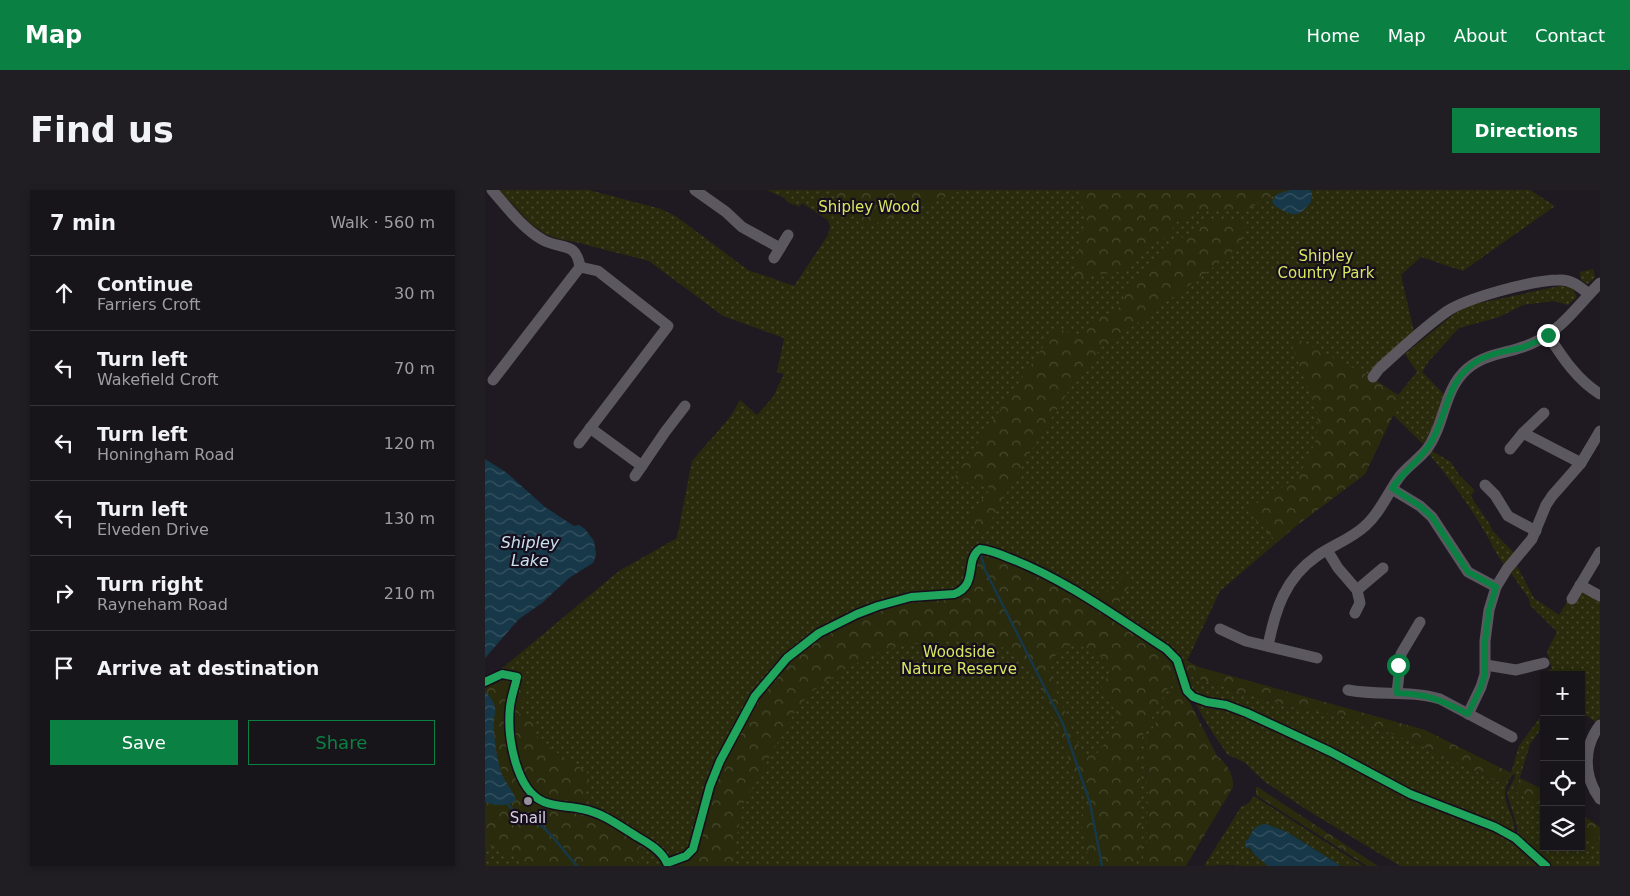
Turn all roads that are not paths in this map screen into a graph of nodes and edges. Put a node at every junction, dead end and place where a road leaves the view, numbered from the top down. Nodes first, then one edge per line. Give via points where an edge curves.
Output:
1 (492, 190) edge
2 (695, 190) edge
3 (788, 235) dead end
4 (581, 267) junction
5 (1600, 283) edge
6 (1589, 294) junction
7 (1548, 335) junction
8 (1373, 377) dead end
9 (493, 380) dead end
10 (1600, 394) edge
11 (678, 409) dead end
12 (1544, 413) dead end
13 (590, 428) junction
14 (1600, 431) edge
15 (1523, 433) junction
16 (579, 444) dead end
17 (1510, 449) dead end
18 (1581, 463) junction
19 (1485, 485) dead end
20 (1392, 488) junction
21 (1536, 531) junction
22 (1327, 550) junction
23 (1600, 552) edge
24 (1383, 568) dead end
25 (1580, 585) junction
26 (1496, 587) junction
27 (1357, 590) junction
28 (1600, 596) edge
29 (1572, 599) dead end
30 (1355, 613) dead end
31 (1420, 622) dead end
32 (1220, 629) dead end
33 (1268, 646) junction
34 (1317, 658) dead end
35 (1544, 663) dead end
36 (1486, 665) junction
37 (1348, 690) dead end
38 (1397, 693) junction
39 (1468, 714) junction
40 (1600, 724) edge
41 (1512, 737) dead end
42 (1585, 774) edge
43 (1600, 799) edge

1 - 4 street via 537,236 551,244 573,249
2 - 3 street via 777,253
4 - 9 street
4 - 13 street via 598,271 668,326
5 - 6 street
6 - 7 street via 1566,321
6 - 8 street via 1573,282 1559,280 1470,300 1441,316
7 - 10 street via 1572,371
7 - 20 street via 1526,346 1488,356 1466,370 1451,390 1431,443
11 - 13 street via 638,471
12 - 15 street
13 - 16 street
14 - 18 street
15 - 17 street
15 - 18 street
18 - 21 street via 1546,505
19 - 21 street via 1508,516
20 - 22 street via 1365,526
20 - 26 street via 1432,517 1468,572
21 - 26 street
22 - 27 street
22 - 33 street via 1305,566 1288,587 1275,614
23 - 25 street
24 - 27 street
25 - 28 street
25 - 29 street
26 - 36 street via 1485,641
27 - 30 street via 1360,600
31 - 38 street via 1401,654
32 - 33 street via 1237,632 1246,641
33 - 34 street via 1295,658
35 - 36 street via 1516,670
36 - 39 street via 1481,687
37 - 38 street via 1362,698
38 - 39 street via 1430,696
39 - 41 street via 1497,734
40 - 42 street via 1590,744
42 - 43 street

